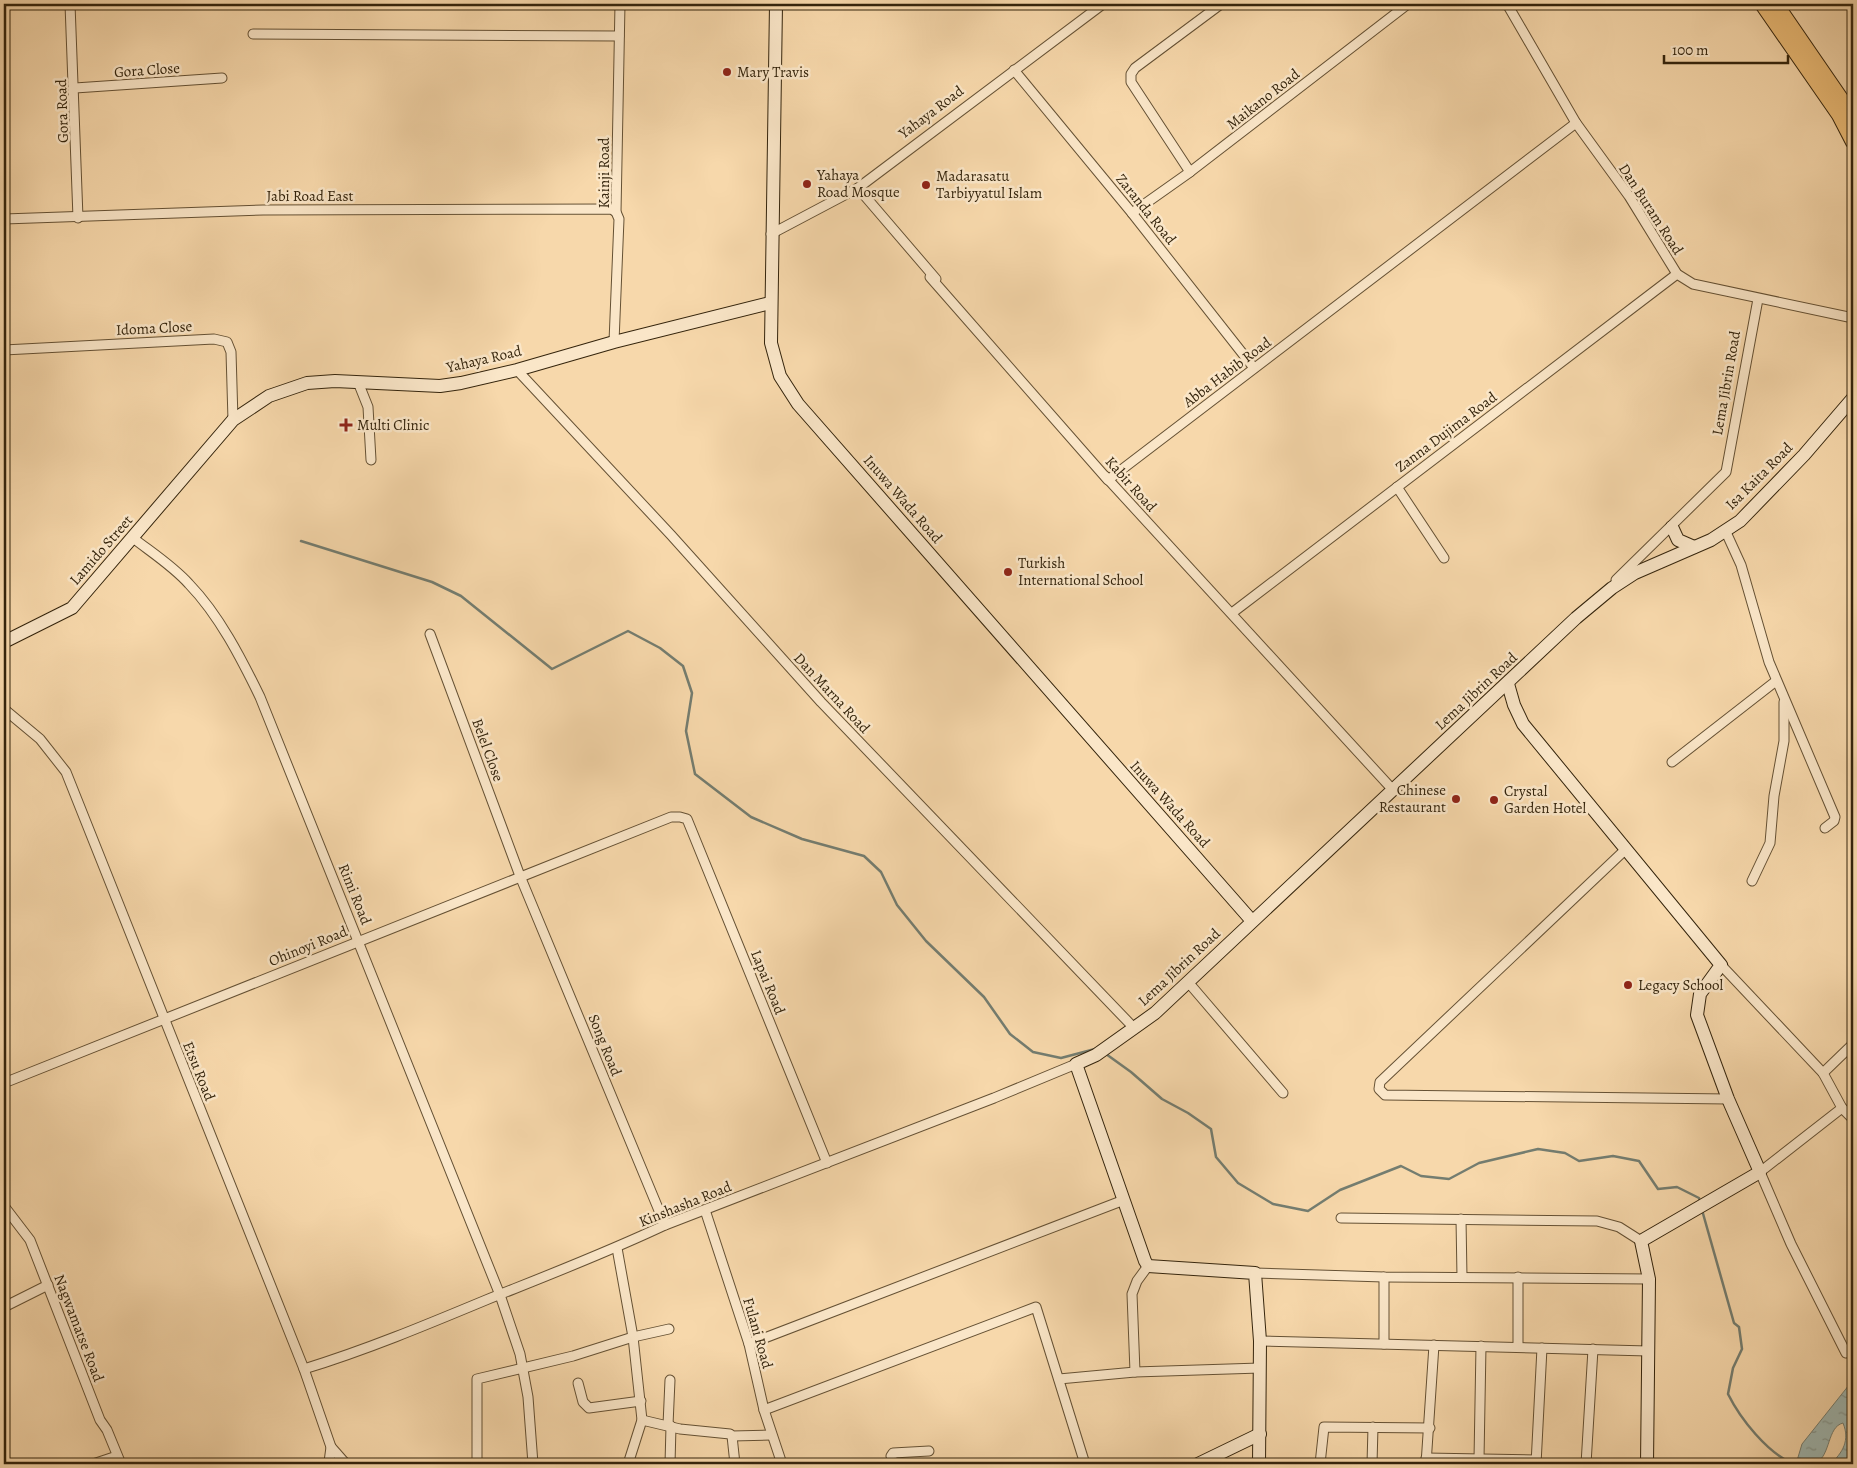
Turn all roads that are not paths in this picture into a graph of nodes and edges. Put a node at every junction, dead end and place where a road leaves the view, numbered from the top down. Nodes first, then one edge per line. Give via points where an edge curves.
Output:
1 (70, 4) edge
2 (620, 4) edge
3 (776, 4) edge
4 (1103, 4) edge
5 (1221, 4) edge
6 (1408, 4) edge
7 (1507, 4) edge
8 (1762, 4) edge
9 (1776, 4) edge
10 (254, 34) dead end
11 (619, 36) junction
12 (1812, 65) junction
13 (1014, 70) junction
14 (222, 78) dead end
15 (75, 88) junction
16 (1853, 116) edge
17 (1576, 123) junction
18 (1853, 142) edge
19 (1190, 172) junction
20 (858, 188) junction
21 (616, 212) junction
22 (1132, 213) junction
23 (78, 218) junction
24 (4, 219) edge
25 (771, 234) junction
26 (1677, 274) junction
27 (930, 277) dead end
28 (1758, 299) junction
29 (770, 303) junction
30 (1853, 318) edge
31 (614, 342) junction
32 (4, 350) edge
33 (1254, 368) junction
34 (517, 370) junction
35 (358, 382) junction
36 (1852, 400) edge
37 (233, 420) junction
38 (217, 440) joint
39 (371, 460) dead end
40 (1108, 480) junction
41 (1397, 487) junction
42 (1672, 527) junction
43 (1725, 530) junction
44 (133, 538) junction
45 (1694, 547) junction
46 (1444, 558) dead end
47 (1232, 613) junction
48 (1576, 618) junction
49 (430, 634) dead end
50 (4, 642) edge
51 (1776, 681) junction
52 (1508, 684) junction
53 (1784, 700) junction
54 (4, 709) edge
55 (1672, 762) dead end
56 (1393, 790) junction
57 (680, 816) joint
58 (1825, 828) dead end
59 (1626, 849) junction
60 (520, 876) junction
61 (1752, 881) dead end
62 (1252, 921) junction
63 (359, 940) junction
64 (1721, 965) junction
65 (1188, 982) junction
66 (163, 1018) junction
67 (1134, 1028) junction
68 (1853, 1044) edge
69 (1076, 1064) junction
70 (1823, 1073) junction
71 (4, 1083) edge
72 (1283, 1093) dead end
73 (1728, 1099) junction
74 (1842, 1108) junction
75 (1853, 1119) edge
76 (827, 1163) junction
77 (1760, 1172) junction
78 (1124, 1200) junction
79 (4, 1206) edge
80 (705, 1210) junction
81 (1341, 1218) dead end
82 (1461, 1220) junction
83 (665, 1225) junction
84 (1641, 1240) junction
85 (617, 1248) junction
86 (1148, 1266) junction
87 (1256, 1273) junction
88 (1384, 1277) junction
89 (1462, 1277) junction
90 (1518, 1277) junction
91 (1649, 1279) junction
92 (48, 1285) junction
93 (500, 1295) junction
94 (4, 1307) edge
95 (669, 1329) dead end
96 (632, 1338) junction
97 (1260, 1341) junction
98 (749, 1344) junction
99 (1384, 1344) junction
100 (1434, 1345) junction
101 (1482, 1346) junction
102 (1518, 1346) junction
103 (1542, 1348) junction
104 (1593, 1350) junction
105 (1648, 1351) junction
106 (1846, 1353) dead end
107 (1260, 1368) junction
108 (304, 1369) junction
109 (523, 1369) junction
110 (1135, 1372) junction
111 (1059, 1379) junction
112 (670, 1380) dead end
113 (578, 1383) dead end
114 (641, 1401) junction
115 (764, 1410) junction
116 (642, 1420) junction
117 (670, 1426) junction
118 (1374, 1427) junction
119 (1430, 1428) junction
120 (1260, 1434) junction
121 (772, 1435) junction
122 (732, 1436) junction
123 (331, 1447) junction
124 (929, 1451) dead end
125 (1480, 1459) junction
126 (119, 1460) edge
127 (1426, 1461) edge
128 (1536, 1462) edge
129 (93, 1464) edge
130 (326, 1464) edge
131 (346, 1464) edge
132 (477, 1464) edge
133 (532, 1464) edge
134 (628, 1464) edge
135 (670, 1464) edge
136 (735, 1464) edge
137 (782, 1464) edge
138 (894, 1464) edge
139 (1086, 1464) edge
140 (1198, 1464) edge
141 (1259, 1464) edge
142 (1320, 1464) edge
143 (1372, 1464) edge
144 (1586, 1464) edge
145 (1647, 1464) edge

1 - 15 street, Gora Road
2 - 11 street, Kainji Road
3 - 25 street, Inuwa Wada Road
4 - 13 street, Yahaya Road
5 - 19 street via 1131,74 1131,82
6 - 19 street, Maikano Road
7 - 17 street, Dan Buram Road
8 - 12 main road
9 - 12 main road
10 - 11 street
11 - 21 street, Kainji Road
12 - 16 main road
12 - 18 main road
13 - 20 street, Yahaya Road
13 - 22 street, Zaranda Road
14 - 15 street, Gora Close
15 - 23 street, Gora Road
17 - 26 street, Dan Buram Road via 1629,196
17 - 33 street, Abba Habib Road
19 - 22 street, Maikano Road
20 - 25 street, Yahaya Road
20 - 40 street, Kabir Road
21 - 23 street, Jabi Road East via 611,209 273,210
21 - 31 street, Kainji Road via 619,219
22 - 33 street, Zaranda Road
23 - 24 street, Jabi Road East
25 - 29 street, Inuwa Wada Road
26 - 28 street, Dan Buram Road via 1693,284
26 - 41 street, Zanna Dujima Road
27 - 40 street
28 - 30 street, Dan Buram Road
28 - 42 street, Lema Jibrin Road via 1726,472
29 - 31 street, Yahaya Road
29 - 62 street, Inuwa Wada Road via 771,343 780,376 798,404
31 - 34 street, Yahaya Road
32 - 37 street, Idoma Close via 214,339 227,342 232,352
33 - 40 street, Abba Habib Road
34 - 35 street, Yahaya Road via 440,386
34 - 67 street, Dan Marna Road via 671,535 820,702
35 - 37 street, Yahaya Road via 308,382 287,388
35 - 39 street via 368,407
36 - 43 street, Isa Kaita Road via 1746,514
37 - 38 street, Yahaya Road
38 - 44 street, Lamido Street
40 - 47 street, Kabir Road
41 - 46 street
41 - 47 street, Zanna Dujima Road
42 - 45 street via 1678,540
42 - 48 street, Lema Jibrin Road
43 - 45 street, Isa Kaita Road
43 - 51 street via 1741,565
44 - 50 street, Lamido Street via 72,608
44 - 63 street, Rimi Road via 189,583 208,606 241,658 260,696
45 - 48 street, Isa Kaita Road via 1635,573
47 - 56 street, Kabir Road
48 - 52 street, Lema Jibrin Road
49 - 60 street, Belel Close
51 - 53 street
51 - 55 street
52 - 56 street, Lema Jibrin Road
52 - 59 street via 1523,724
53 - 58 street via 1835,817
53 - 61 street via 1784,741 1770,843
54 - 66 street, Etsu Road via 40,739 66,772
56 - 62 street, Lema Jibrin Road
57 - 60 street, Ohinoyi Road
57 - 76 street, Lapai Road via 687,819
59 - 64 street
59 - 73 street via 1380,1082 1379,1089 1385,1096
60 - 63 street, Ohinoyi Road
60 - 83 street, Song Road
62 - 65 street, Lema Jibrin Road
63 - 66 street, Ohinoyi Road
63 - 93 street, Rimi Road
64 - 70 street
64 - 73 street via 1700,994 1697,1015
65 - 67 street, Lema Jibrin Road via 1155,1014
65 - 72 street
66 - 71 street, Ohinoyi Road
66 - 108 street, Etsu Road
67 - 69 street, Lema Jibrin Road via 1096,1055
68 - 70 street
69 - 76 street, Kinshasha Road
69 - 78 street
70 - 74 street
73 - 77 street
74 - 75 street
74 - 77 street
76 - 80 street, Kinshasha Road
77 - 84 street
77 - 106 street via 1791,1244
78 - 86 street
78 - 98 street
79 - 92 street, Nagwamatse Road via 30,1240
80 - 83 street, Kinshasha Road
80 - 98 street, Fulani Road
81 - 82 street
82 - 84 street via 1597,1221 1619,1227
82 - 89 street
83 - 85 street, Kinshasha Road
84 - 91 street
85 - 93 street, Kinshasha Road
85 - 96 street
86 - 87 street
86 - 110 street via 1132,1294
87 - 88 street
87 - 97 street
88 - 89 street
88 - 99 street
89 - 90 street
90 - 91 street
90 - 102 street
91 - 105 street
92 - 94 street
92 - 126 street, Nagwamatse Road via 100,1420
93 - 108 street, Kinshasha Road via 351,1355
93 - 109 street, Rimi Road
95 - 96 street
96 - 109 street
96 - 114 street
97 - 99 street
97 - 107 street
98 - 115 street, Fulani Road
99 - 100 street
100 - 101 street
100 - 119 street
101 - 102 street
101 - 125 street
102 - 103 street
103 - 104 street
103 - 128 street
104 - 105 street
104 - 144 street
105 - 145 street
107 - 110 street
107 - 120 street
108 - 123 street, Etsu Road
109 - 132 street via 478,1379
109 - 133 street, Rimi Road
110 - 111 street
111 - 115 street via 1036,1307
111 - 139 street
112 - 117 street
113 - 114 street via 583,1402 589,1408
114 - 116 street
115 - 121 street, Fulani Road
116 - 117 street
116 - 134 street
117 - 122 street
117 - 135 street
118 - 119 street
118 - 142 street via 1324,1427
118 - 143 street
119 - 127 street
120 - 140 street
120 - 141 street
121 - 122 street
121 - 137 street, Fulani Road
122 - 136 street
123 - 130 street
123 - 131 street
124 - 138 street via 893,1453
125 - 127 street
125 - 128 street
126 - 129 street

